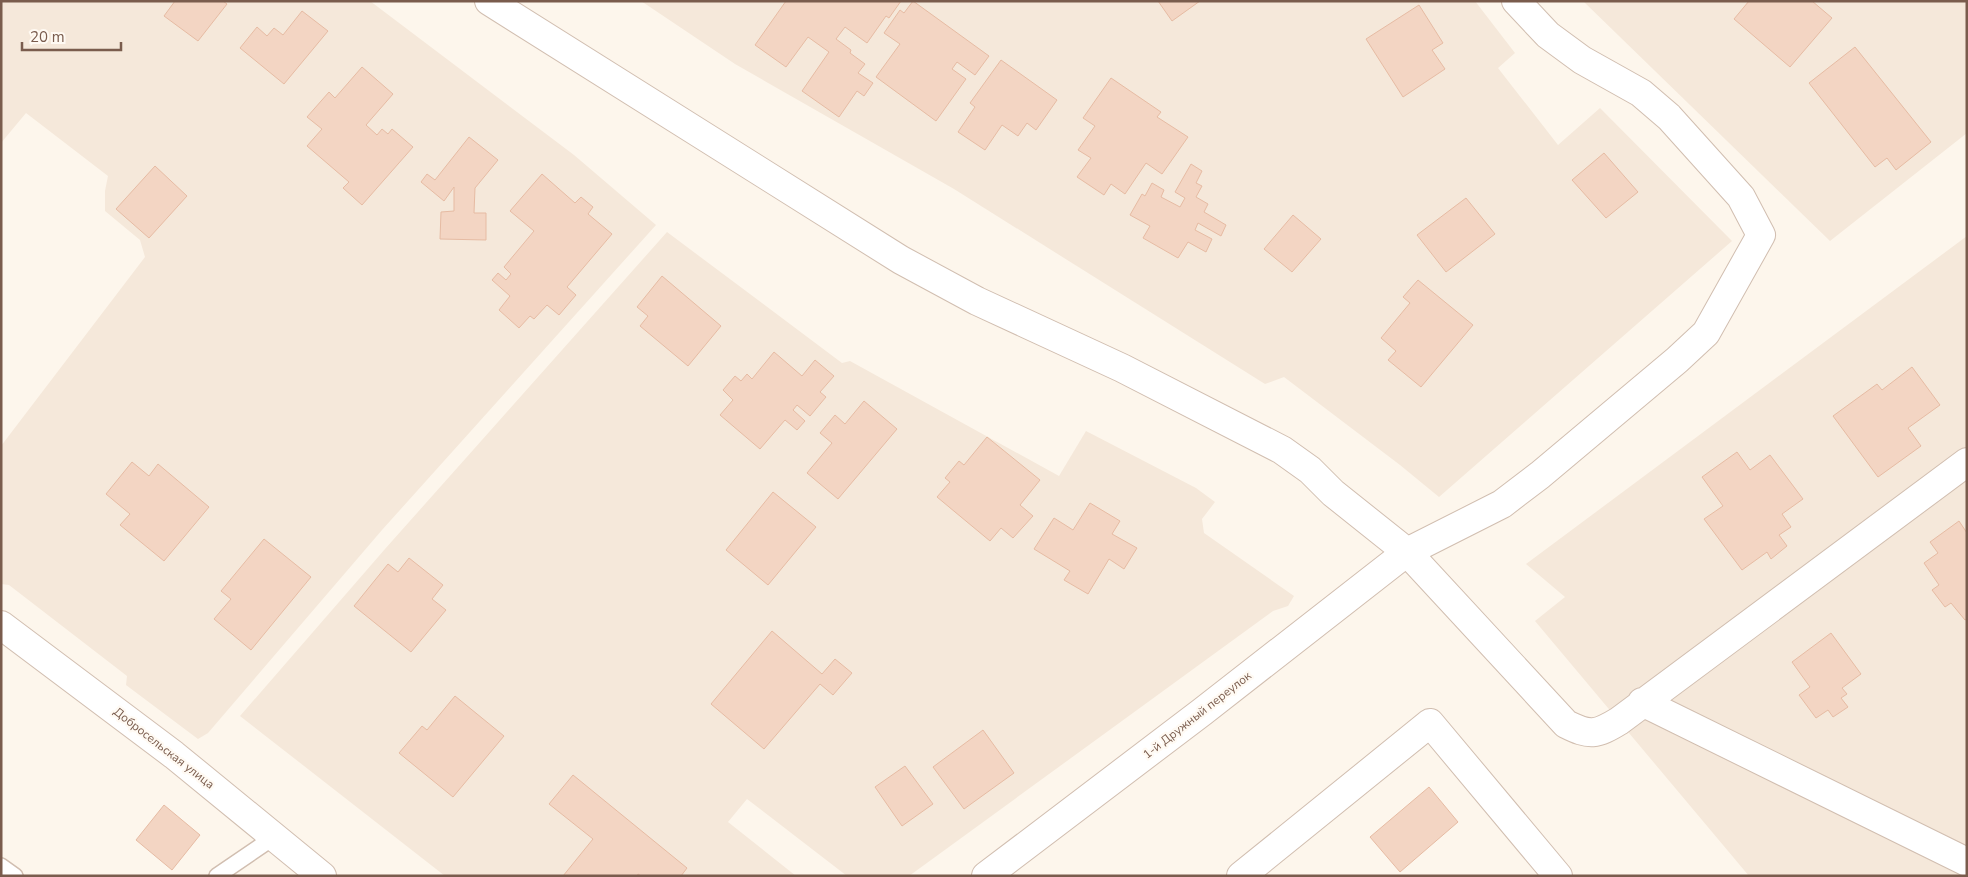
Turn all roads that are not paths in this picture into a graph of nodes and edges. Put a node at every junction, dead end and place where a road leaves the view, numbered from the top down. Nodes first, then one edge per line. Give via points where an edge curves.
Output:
1 (489, 1) edge
2 (1516, 1) edge
3 (1967, 462) edge
4 (1407, 552) junction
5 (1, 625) edge
6 (1642, 702) junction
7 (274, 837) junction
8 (1967, 862) edge
9 (1, 866) edge
10 (15, 876) edge
11 (217, 876) edge
12 (322, 876) edge
13 (986, 876) edge
14 (1241, 876) edge
15 (1558, 876) edge

1 - 4 street via 901,260 977,301 1122,368 1282,450
2 - 4 street, 1-й Дружный переулок via 1548,34 1582,60 1641,94 1669,117 1741,197 1761,235 1706,333 1677,360 1502,504
3 - 6 street
4 - 6 street via 1566,724 1583,732 1602,731
4 - 13 street, 1-й Дружный переулок
5 - 7 street, Добросельская улица via 174,755
6 - 8 street
7 - 11 lane
7 - 12 street, Добросельская улица
9 - 10 lane
14 - 15 street via 1430,723

